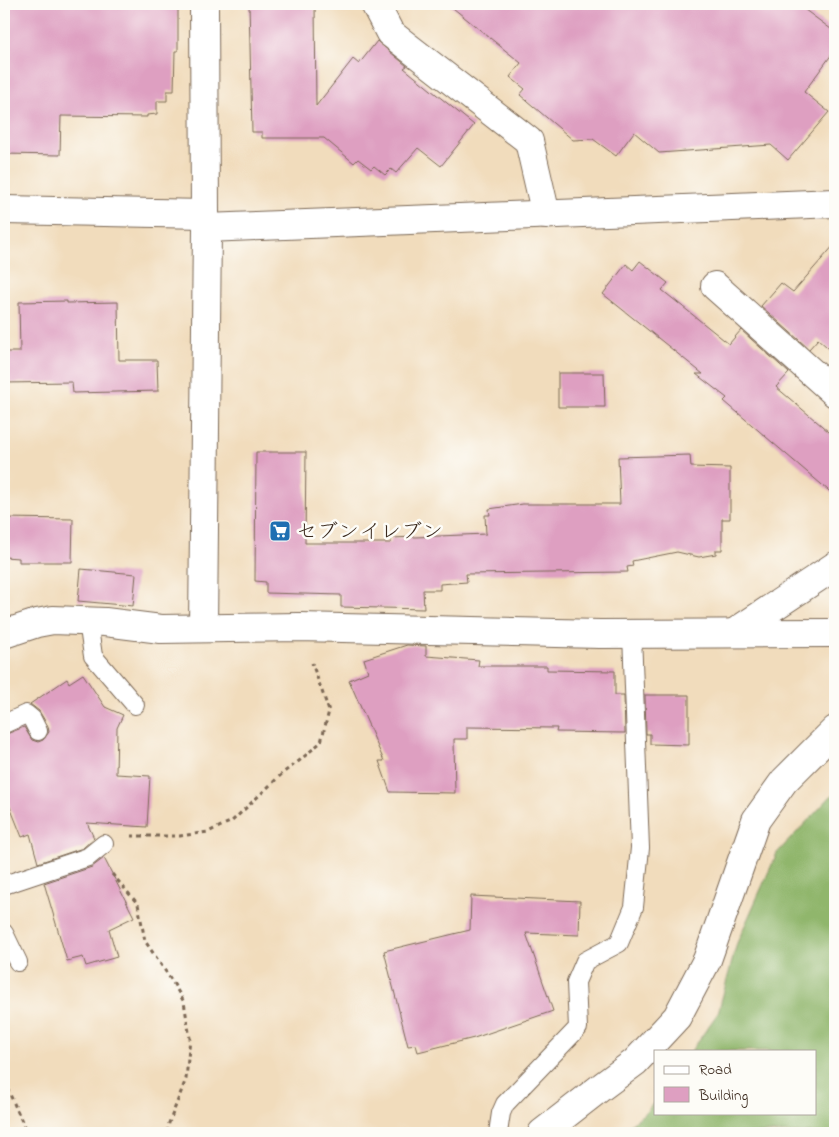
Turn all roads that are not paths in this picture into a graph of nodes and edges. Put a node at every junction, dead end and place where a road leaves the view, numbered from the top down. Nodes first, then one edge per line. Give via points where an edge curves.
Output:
1 (204, 4) edge
2 (375, 4) edge
3 (835, 203) edge
4 (4, 210) edge
5 (546, 215) junction
6 (206, 221) junction
7 (715, 286) dead end
8 (835, 393) edge
9 (835, 566) edge
10 (88, 621) junction
11 (203, 628) junction
12 (734, 633) junction
13 (835, 633) edge
14 (4, 634) edge
15 (632, 634) junction
16 (135, 706) dead end
17 (4, 724) edge
18 (835, 730) edge
19 (38, 731) dead end
20 (100, 848) road end
21 (4, 885) edge
22 (4, 933) edge
23 (18, 962) dead end
24 (498, 1133) edge
25 (542, 1133) edge

1 - 6 street
2 - 5 street via 390,33 529,140
3 - 5 street
4 - 6 street
5 - 6 street
6 - 11 street
7 - 8 street
9 - 12 street
10 - 11 street via 161,629
10 - 14 street via 53,620
10 - 16 lane via 93,656
11 - 15 street
12 - 13 street
12 - 15 street
15 - 24 lane via 640,848 634,907 619,943 586,961 576,982 578,1028 505,1104
17 - 19 lane via 26,714
18 - 25 street via 784,781 756,820 707,960 677,1017 635,1062
20 - 21 lane via 88,857
22 - 23 lane

